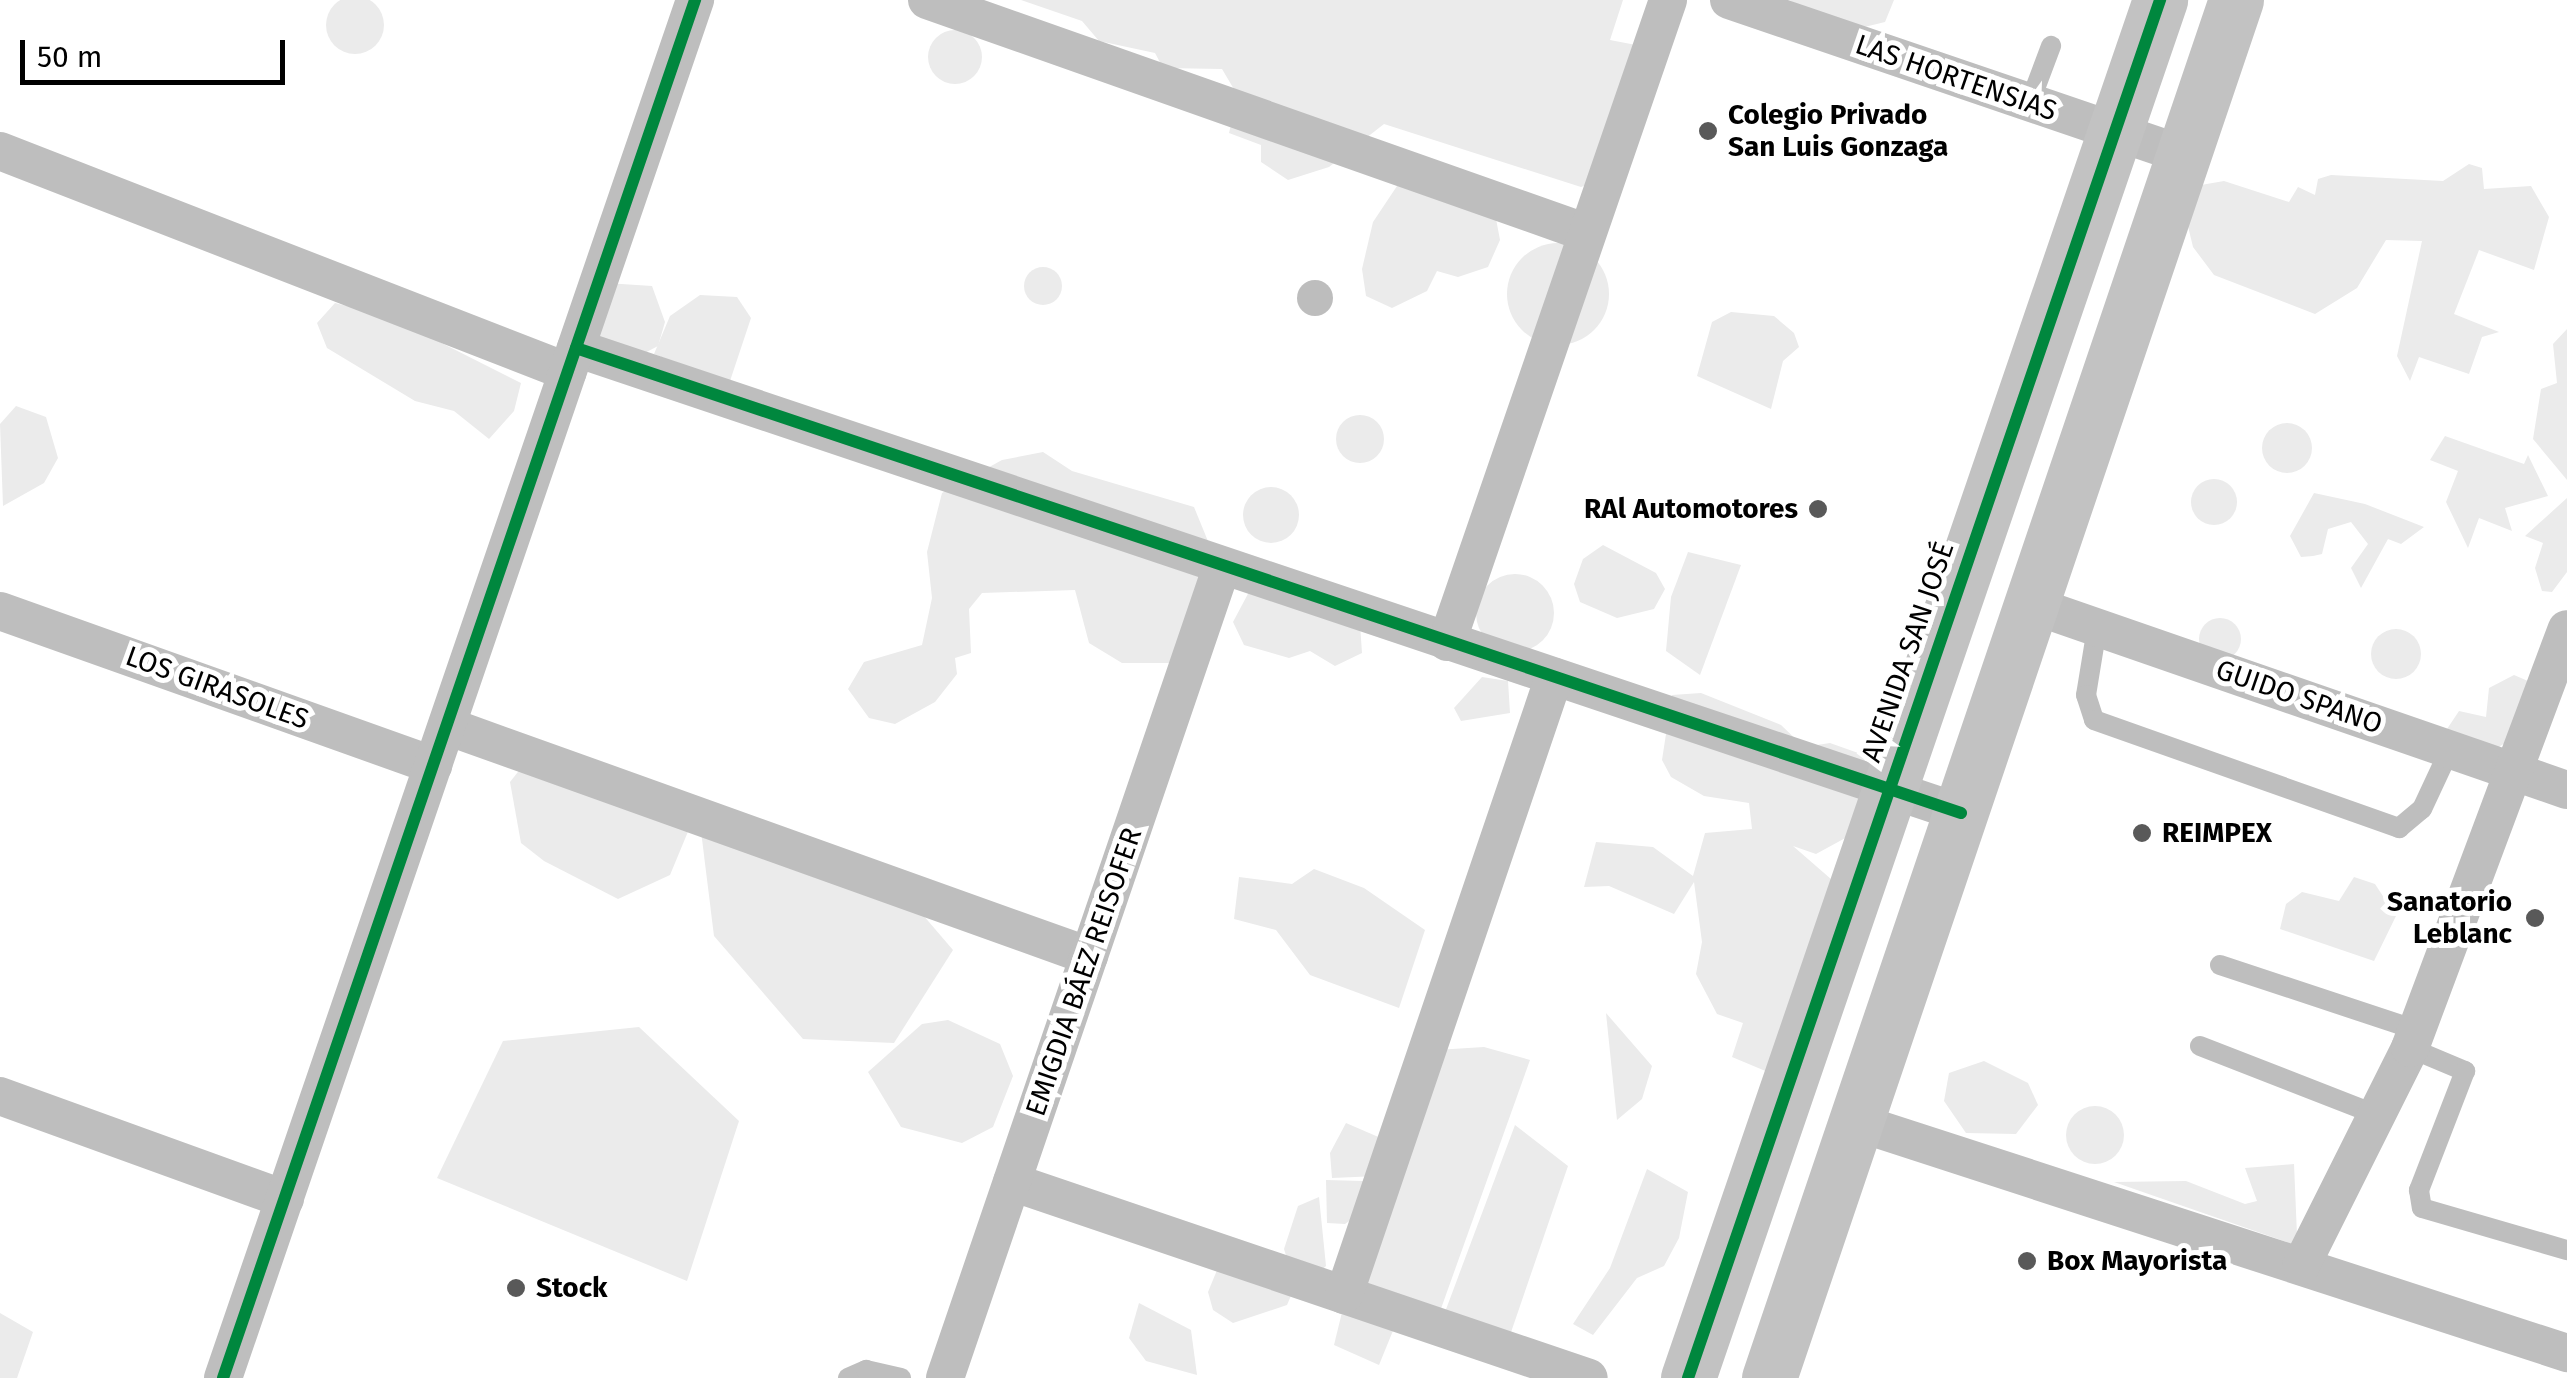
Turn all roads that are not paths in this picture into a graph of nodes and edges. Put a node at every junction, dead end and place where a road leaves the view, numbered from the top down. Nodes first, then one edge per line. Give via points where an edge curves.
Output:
1 (695, 0) edge
2 (927, 0) edge
3 (1668, 0) edge
4 (1729, 0) edge
5 (2160, 0) edge
6 (2236, 0) edge
7 (2052, 46) dead end
8 (2030, 102) junction
9 (2115, 132) junction
10 (0, 151) edge
11 (2184, 155) junction
12 (1588, 234) junction
13 (572, 360) junction
14 (1222, 566) junction
15 (2032, 605) junction
16 (0, 611) edge
17 (2097, 628) junction
18 (2567, 630) edge
19 (1447, 642) junction
20 (1554, 678) junction
21 (447, 726) junction
22 (2450, 749) junction
23 (433, 765) junction
24 (2520, 773) junction
25 (1887, 790) junction
26 (2567, 790) edge
27 (1961, 813) junction
28 (1089, 956) junction
29 (2220, 965) dead end
30 (2414, 1039) junction
31 (2200, 1046) dead end
32 (0, 1096) edge
33 (2378, 1116) junction
34 (1856, 1122) junction
35 (1012, 1182) junction
36 (284, 1199) junction
37 (2567, 1250) edge
38 (2301, 1266) junction
39 (1344, 1295) junction
40 (2567, 1352) edge
41 (224, 1378) edge
42 (848, 1378) edge
43 (902, 1378) edge
44 (945, 1378) edge
45 (1589, 1378) edge
46 (1688, 1378) edge
47 (1769, 1378) edge

1 - 13 street
2 - 12 street
3 - 12 street
4 - 8 street, LAS HORTENSIAS
5 - 9 street, AVENIDA SAN JOSÉ
6 - 11 street
7 - 8 lane
8 - 9 street, LAS HORTENSIAS
9 - 11 street, LAS HORTENSIAS
9 - 25 street, AVENIDA SAN JOSÉ
10 - 13 street
11 - 15 street
12 - 19 street
13 - 14 street
13 - 21 street
14 - 19 street
14 - 28 street, EMIGDIA BÁEZ REISOFER
15 - 17 street, GUIDO SPANO
15 - 27 street
16 - 23 street, LOS GIRASOLES
17 - 22 street, GUIDO SPANO
17 - 22 lane via 2086,695 2094,720 2398,828 2422,809
18 - 24 street
19 - 20 street
20 - 25 street
20 - 39 street
21 - 23 street
21 - 28 street
22 - 24 street, GUIDO SPANO
23 - 36 street
24 - 26 street, GUIDO SPANO
24 - 30 street
25 - 27 street
25 - 46 street, AVENIDA SAN JOSÉ
27 - 34 street
28 - 35 street, EMIGDIA BÁEZ REISOFER
29 - 30 lane
30 - 33 street
30 - 37 lane via 2465,1071 2419,1190 2422,1208
31 - 33 lane
32 - 36 street
33 - 38 street
34 - 38 street
34 - 47 street
35 - 39 street
35 - 44 street, EMIGDIA BÁEZ REISOFER
36 - 41 street
38 - 40 street
39 - 45 street
42 - 43 lane via 866,1370

